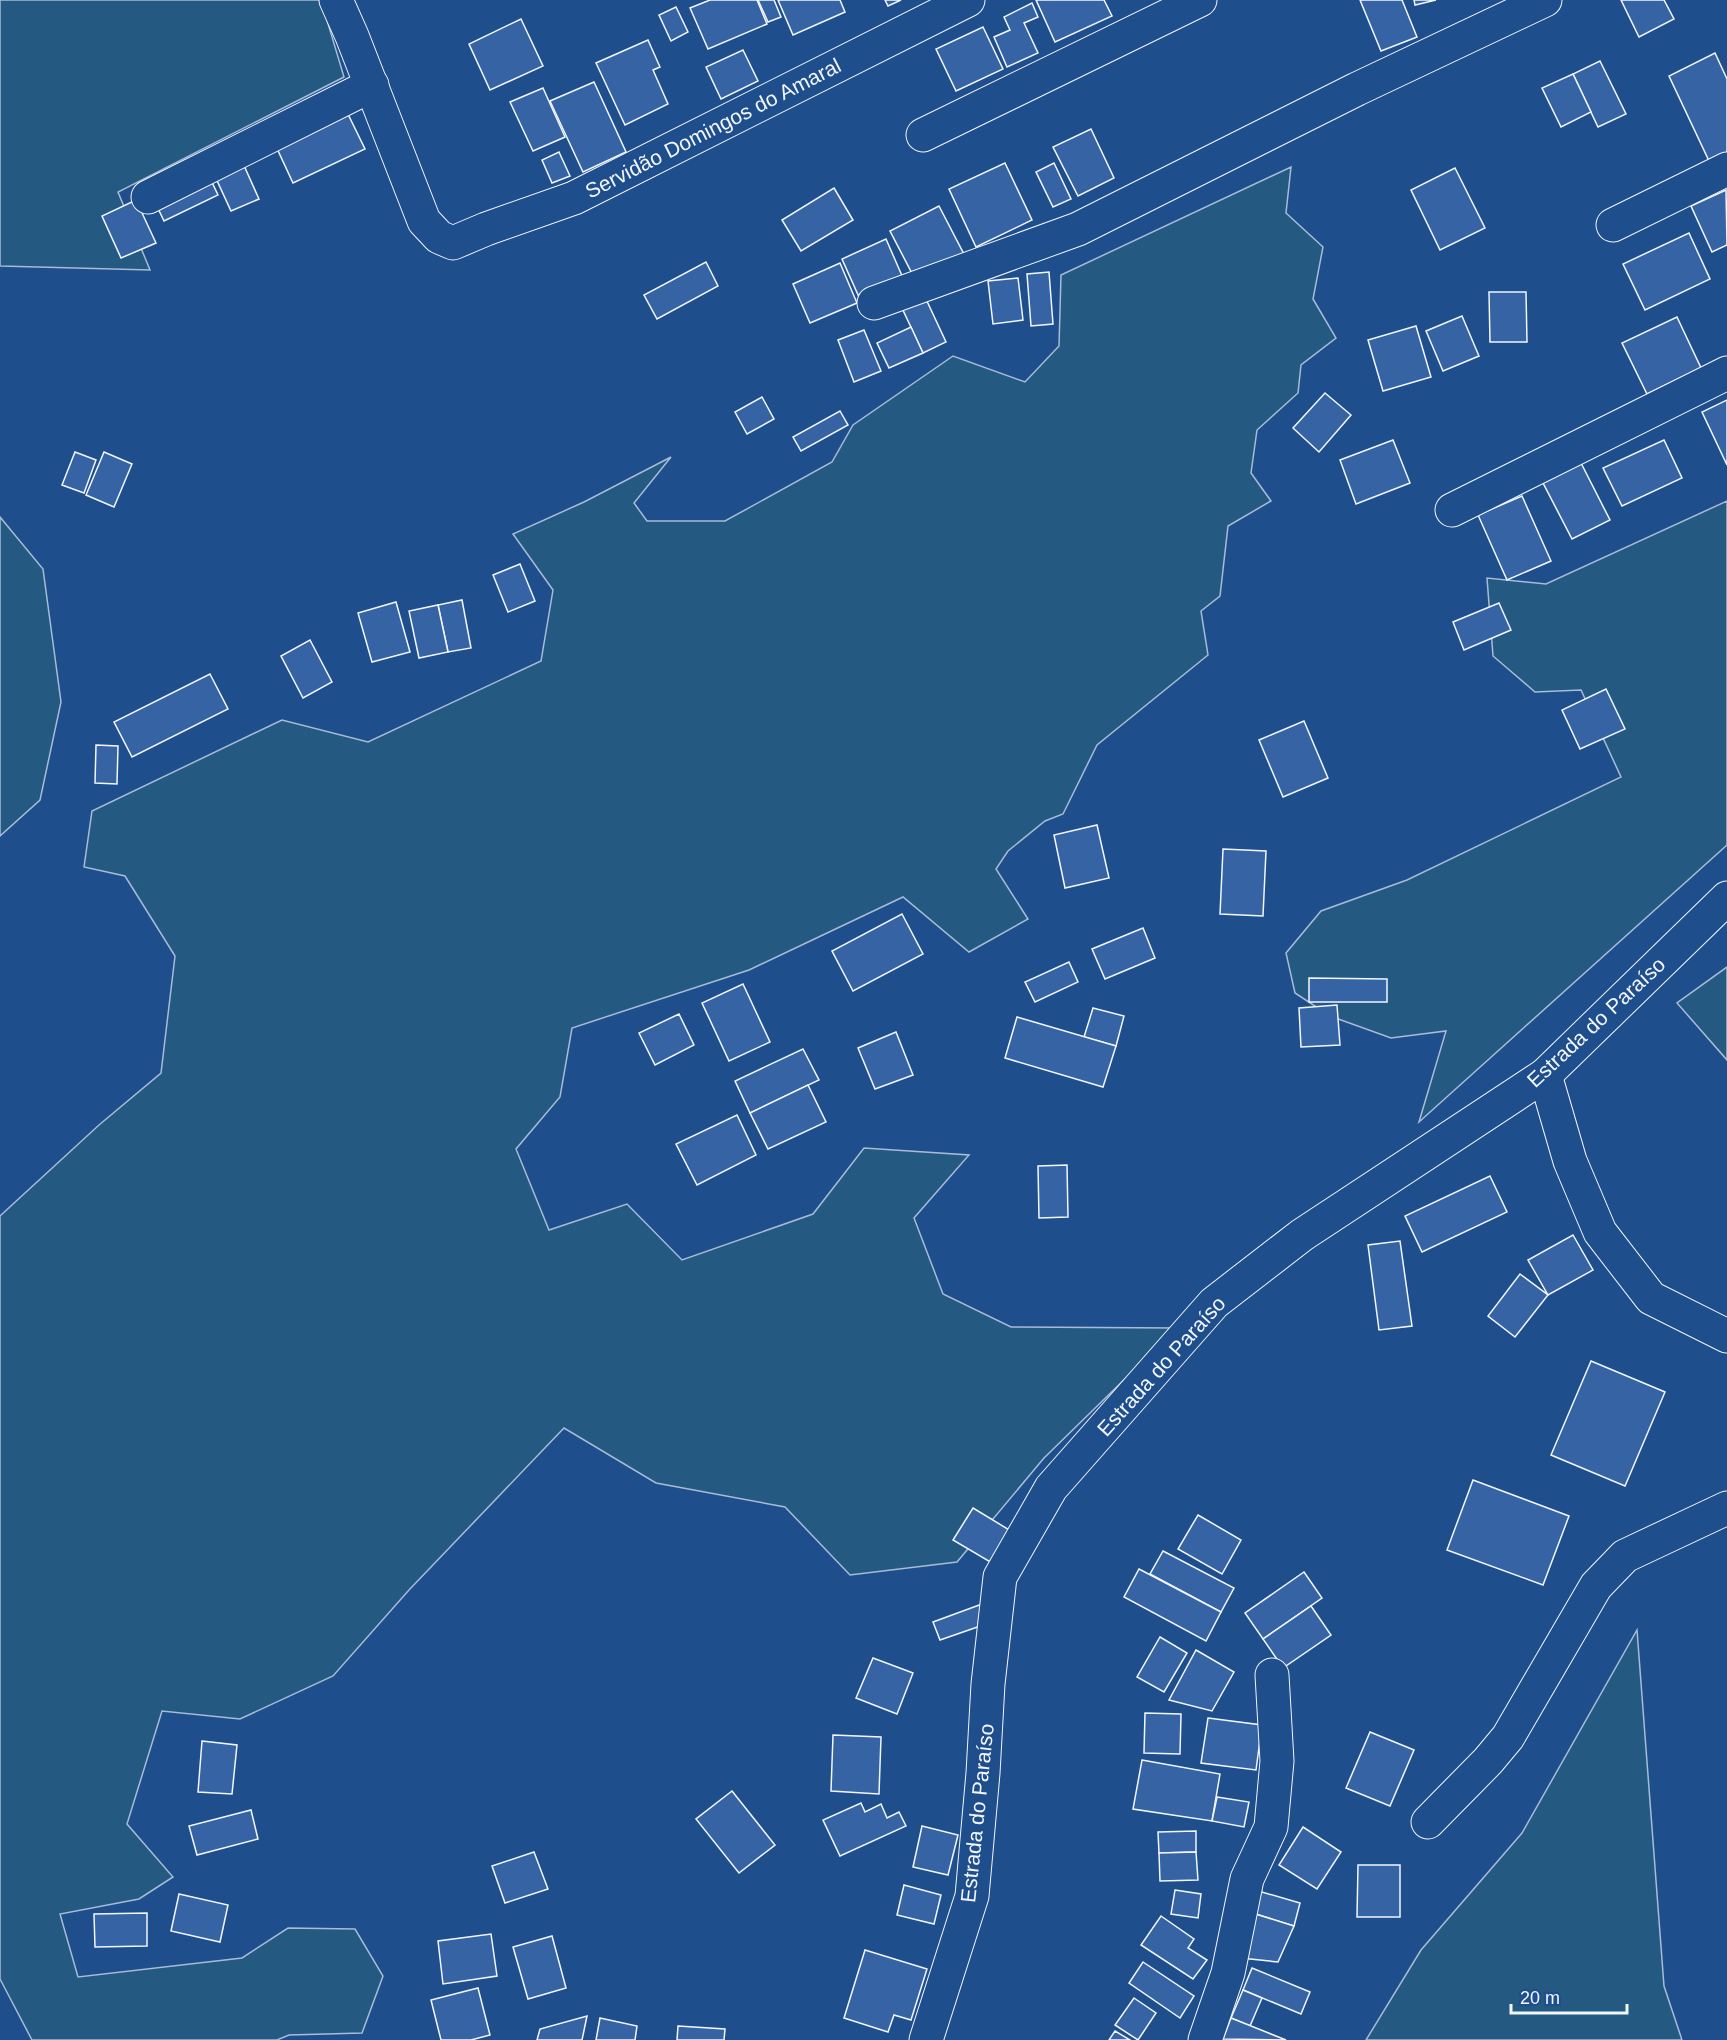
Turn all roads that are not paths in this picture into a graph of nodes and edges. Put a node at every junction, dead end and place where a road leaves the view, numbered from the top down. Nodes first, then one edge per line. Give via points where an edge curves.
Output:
1 (336, 0) edge
2 (968, 0) edge
3 (1200, 0) edge
4 (1545, 0) edge
5 (372, 85) junction
6 (923, 135) dead end
7 (1727, 169) edge
8 (148, 198) dead end
9 (1613, 225) dead end
10 (874, 303) dead end
11 (1727, 373) edge
12 (1452, 510) dead end
13 (1727, 898) edge
14 (1545, 1075) junction
15 (1727, 1336) edge
16 (1727, 1508) edge
17 (1272, 1675) dead end
18 (1428, 1822) dead end
19 (926, 2040) edge
20 (1205, 2040) edge

1 - 5 street
2 - 5 street, Servidão Domingos do Amaral via 574,198 453,243 439,237 424,221
3 - 6 street
4 - 10 street via 1078,230
5 - 8 street
7 - 9 street
11 - 12 street
13 - 14 street, Estrada do Paraíso
14 - 15 street via 1570,1161 1600,1232 1652,1298
14 - 19 street, Estrada do Paraíso via 1302,1235 1214,1304 1051,1488 1000,1577 972,1896
16 - 18 street via 1625,1556 1596,1586 1508,1737
17 - 20 street via 1277,1761 1271,1827 1247,1879 1228,1973

